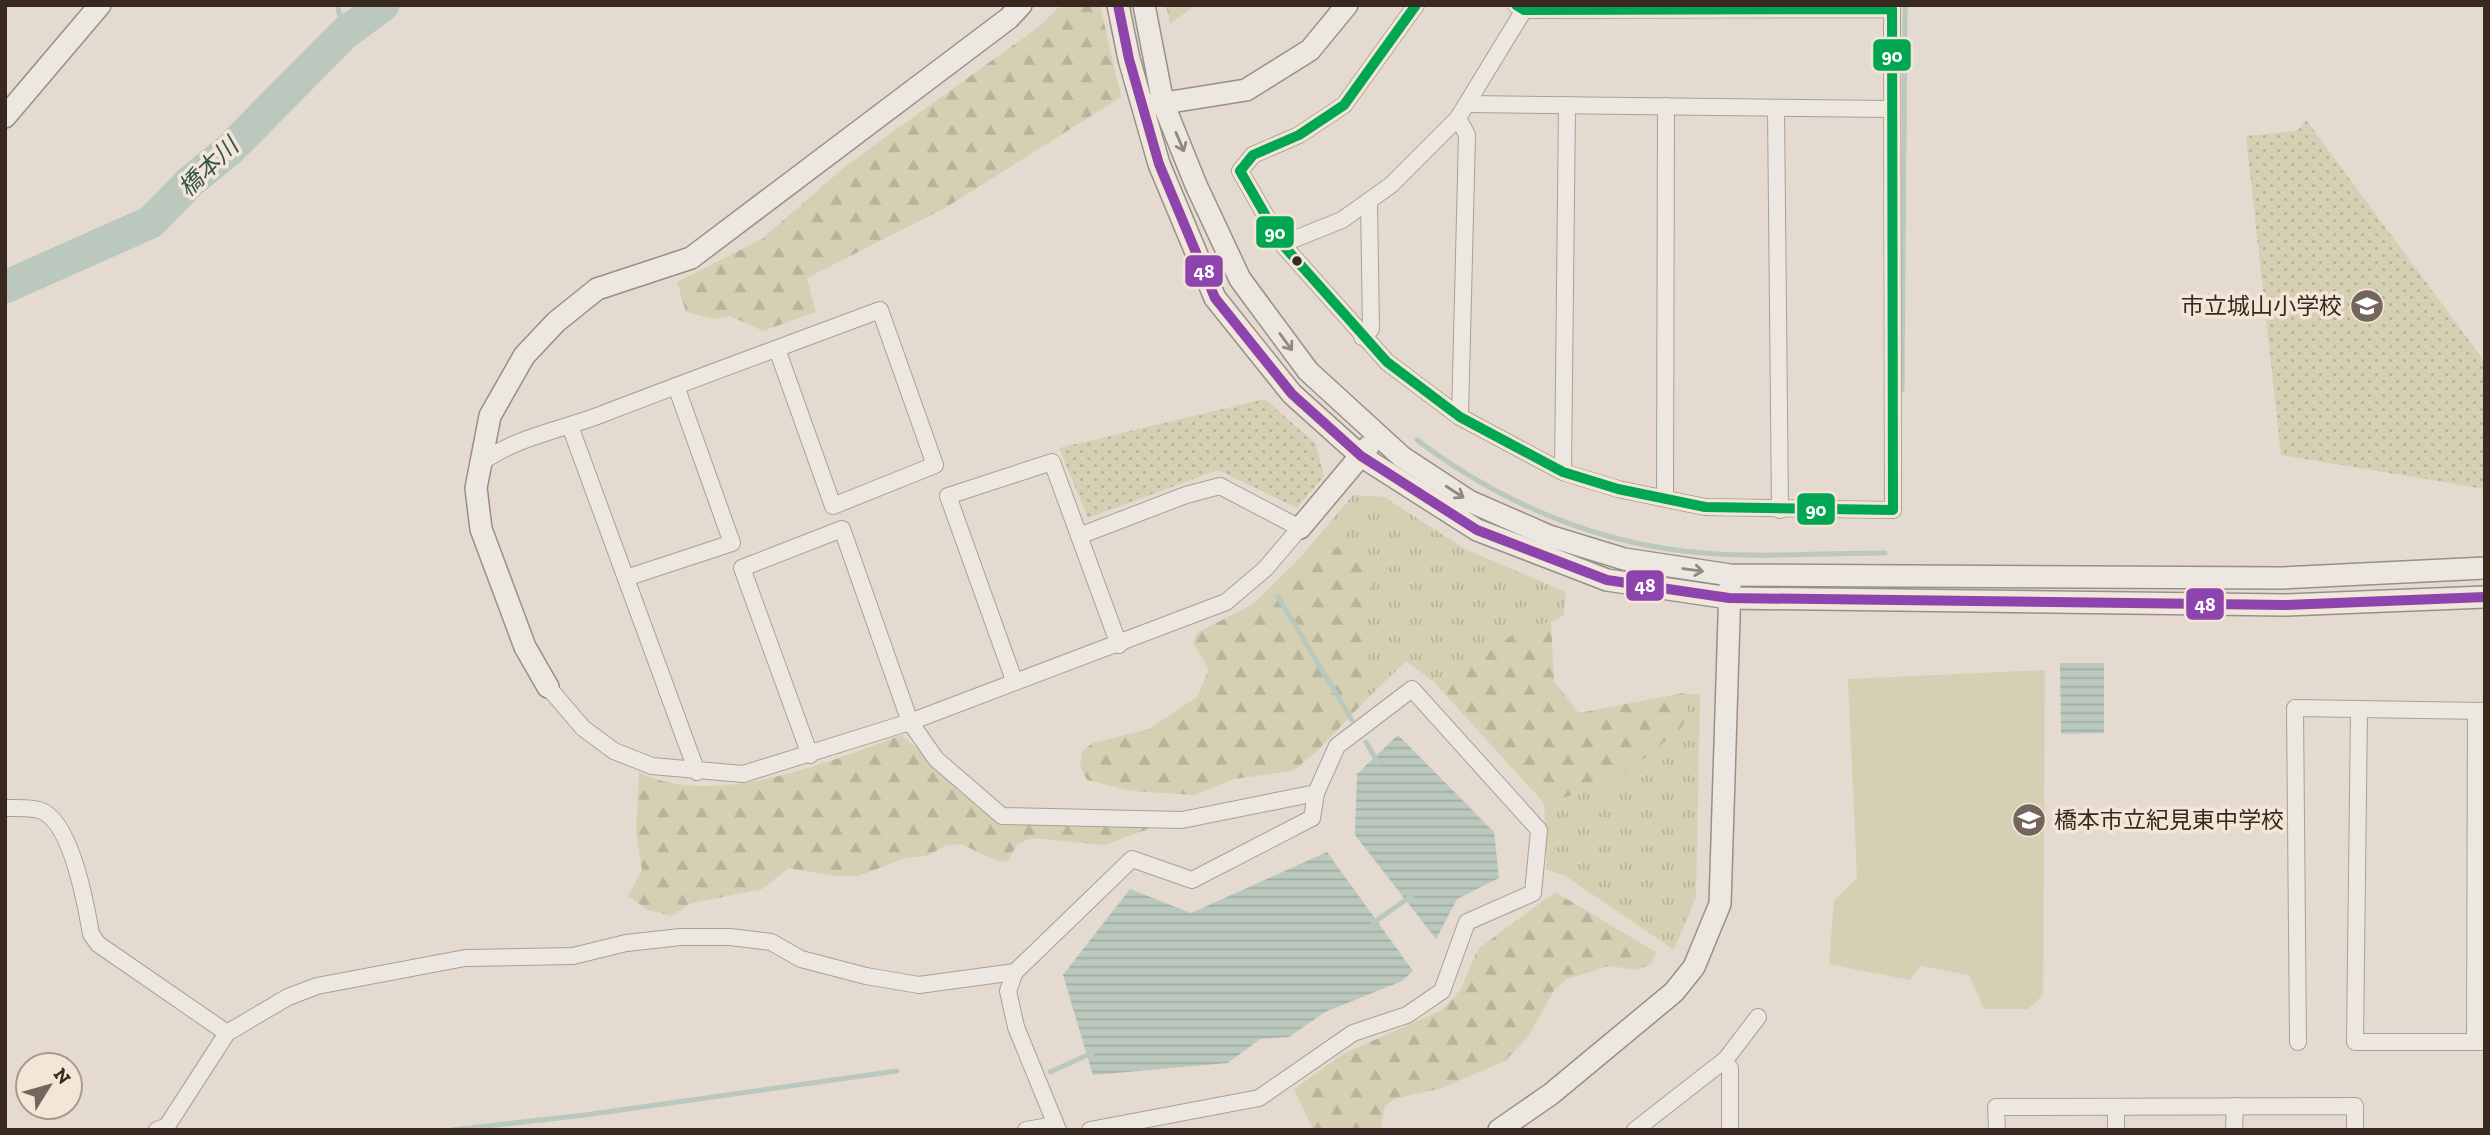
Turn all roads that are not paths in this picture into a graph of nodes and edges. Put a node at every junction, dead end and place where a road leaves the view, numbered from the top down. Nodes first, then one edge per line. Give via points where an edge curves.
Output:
1 (100, 5) edge
2 (1021, 5) edge
3 (1118, 5) edge
4 (1144, 5) edge
5 (1347, 5) edge
6 (1416, 5) edge
7 (1520, 8) edge
8 (1163, 103) junction
9 (1468, 104) junction
10 (1567, 105) junction
11 (1666, 106) junction
12 (1142, 107) junction
13 (1776, 108) junction
14 (1892, 109) junction
15 (5, 117) edge
16 (1458, 118) junction
17 (1369, 201) junction
18 (1282, 244) junction
19 (1362, 338) junction
20 (777, 349) junction
21 (676, 386) junction
22 (1460, 417) junction
23 (570, 426) junction
24 (1377, 434) junction
25 (1361, 456) junction
26 (478, 465) junction
27 (1563, 472) junction
28 (1665, 498) junction
29 (1780, 510) junction
30 (1300, 528) junction
31 (1079, 536) junction
32 (2485, 568) edge
33 (1730, 575) junction
34 (626, 578) junction
35 (2485, 597) edge
36 (1729, 598) junction
37 (1119, 645) junction
38 (1014, 680) junction
39 (548, 687) joint
40 (2359, 709) junction
41 (2481, 711) edge
42 (910, 722) junction
43 (810, 755) junction
44 (697, 772) junction
45 (1316, 793) junction
46 (5, 808) edge
47 (1015, 972) junction
48 (1758, 1017) dead end
49 (227, 1033) junction
50 (2298, 1042) dead end
51 (2480, 1042) edge
52 (1730, 1068) dead end
53 (2235, 1106) junction
54 (2116, 1107) junction
55 (1056, 1127) edge
56 (157, 1130) edge
57 (1026, 1130) edge
58 (1090, 1130) edge
59 (1499, 1130) edge
60 (1635, 1130) edge
61 (1730, 1130) edge
62 (1997, 1130) edge
63 (2116, 1130) edge
64 (2235, 1130) edge
65 (2355, 1130) edge

1 - 15 street
2 - 26 street via 691,258 597,289 556,322 524,356 490,416
3 - 12 street
4 - 8 street
5 - 8 street via 1310,50 1246,90
6 - 18 street via 1344,105 1299,135 1253,155 1240,171
7 - 9 street
7 - 14 street via 1892,9
8 - 12 street
8 -> 24 street via 1240,279 1308,372
9 - 10 street
9 - 16 street
10 - 11 street
10 - 27 street
11 - 13 street
11 - 28 street
12 - 25 street via 1169,194 1215,298 1292,394
13 - 14 street
13 - 29 street
14 - 29 street via 1893,509
16 - 17 street
16 - 22 street via 1467,135
17 - 18 street via 1342,220
17 - 19 street via 1371,329
18 - 19 street
19 - 22 street
20 - 20 street via 833,506 935,465 880,310
20 - 21 street
21 - 23 street
21 - 34 street via 732,542
22 - 27 street
23 - 26 street via 502,448
23 - 34 street
24 - 25 street
24 -> 33 street via 1402,457 1469,501 1549,536 1624,559
25 - 30 street
25 - 36 street via 1477,530 1607,580
26 - 39 street via 481,529 525,647
27 - 28 street
28 - 29 street via 1705,507
30 - 31 street via 1220,486
30 - 37 street via 1265,569 1226,602
31 - 37 street
31 - 38 street via 1052,462 948,496
32 - 33 street via 2283,579
33 - 36 street
34 - 44 street
35 - 36 street via 2286,605
36 - 59 street via 1720,904 1694,967 1674,992 1551,1094
37 - 38 street
38 - 42 street
39 - 44 street via 583,728 614,751 652,766
40 - 41 street
40 - 50 street via 2295,708
40 - 51 street via 2355,1042
41 - 51 street
42 - 43 street
42 - 43 street via 842,529 742,568
42 - 45 street via 936,759 1002,816 1182,820
43 - 44 street via 743,774
45 - 47 street via 1312,818 1192,880 1132,859
45 - 58 street via 1338,746 1412,689 1539,830 1533,893 1467,922 1442,991 1407,1015 1353,1033 1259,1098
46 - 49 street via 40,810 51,818 75,858 97,944
47 - 49 street via 919,985 801,959 771,942 681,937 626,943 573,956 466,958 317,986 288,997
47 - 55 street via 1008,991 1016,1027
48 - 60 street via 1726,1059
49 - 56 street via 167,1126
52 - 61 street
53 - 54 street
53 - 64 street
53 - 65 street via 2355,1106
54 - 62 street via 1996,1107
54 - 63 street
55 - 57 street

